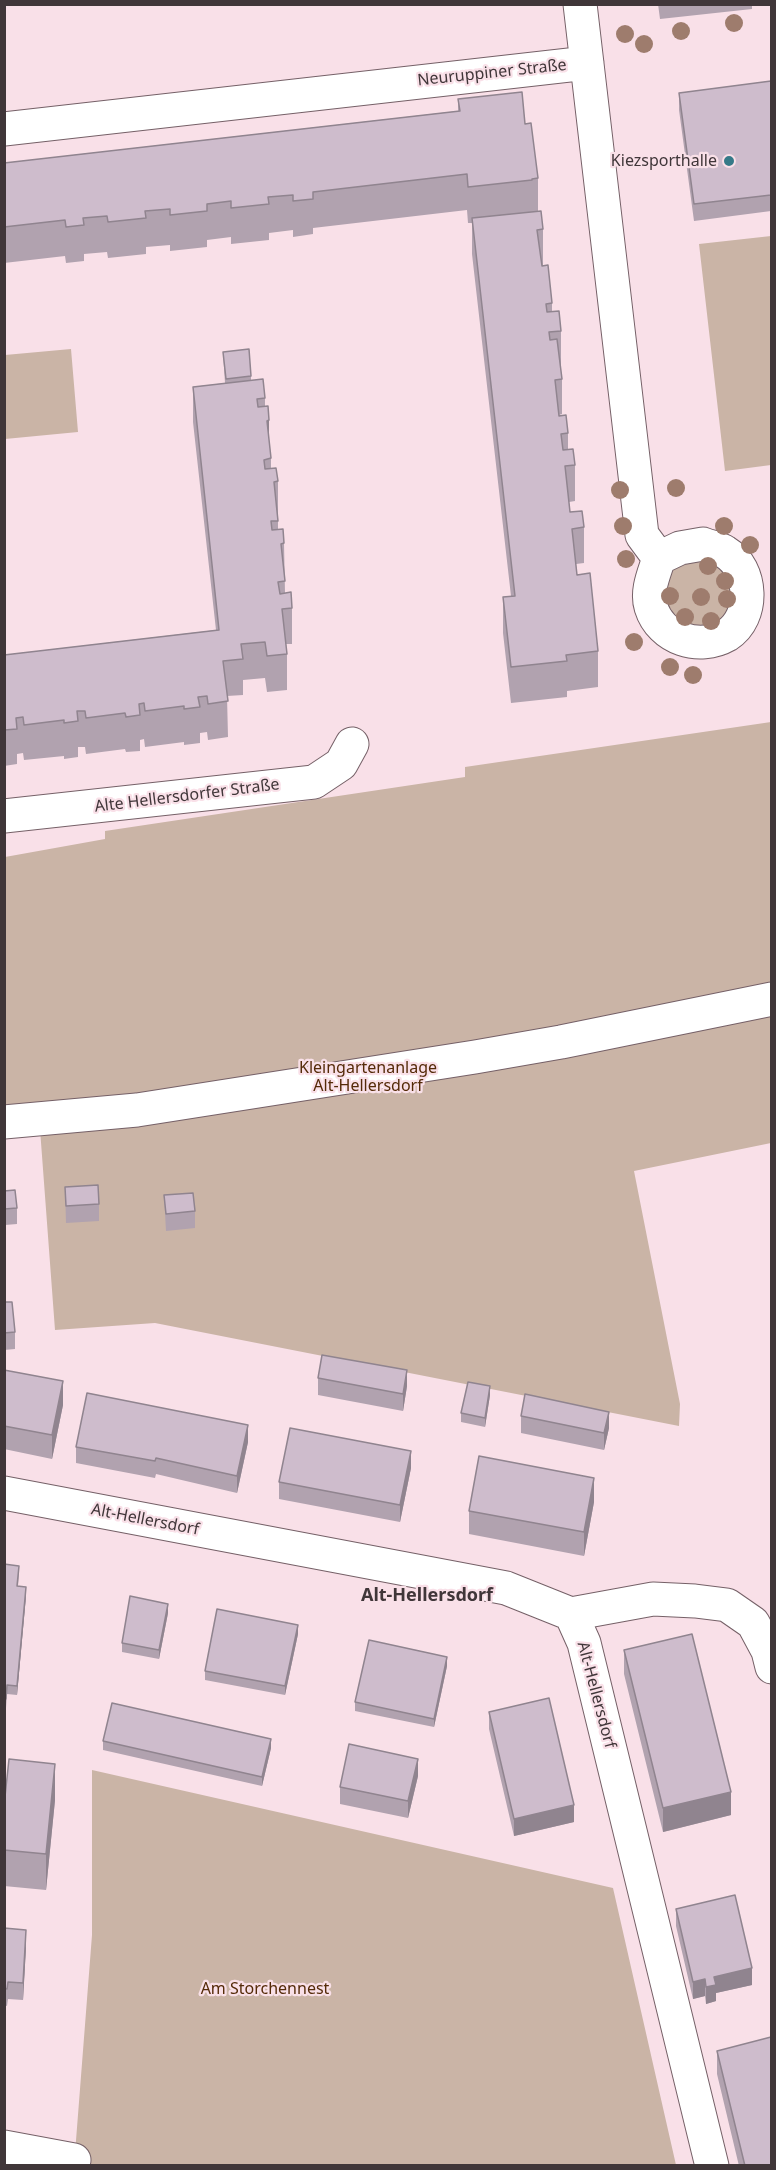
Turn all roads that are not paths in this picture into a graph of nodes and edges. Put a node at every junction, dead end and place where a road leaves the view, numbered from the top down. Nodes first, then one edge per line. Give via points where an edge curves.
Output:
1 (580, 4) edge
2 (597, 73) junction
3 (4, 129) edge
4 (659, 558) dead end
5 (352, 744) dead end
6 (4, 816) edge
7 (771, 999) edge
8 (4, 1122) edge
9 (4, 1493) edge
10 (571, 1614) junction
11 (771, 1667) edge
12 (4, 2147) edge
13 (74, 2160) dead end
14 (712, 2166) edge

1 - 2 street
2 - 3 street, Neuruppiner Straße
2 - 4 street, Neuruppiner Straße via 642,535
5 - 6 street, Alte Hellersdorfer Straße via 341,764 314,782
7 - 8 street via 475,1057 138,1110
9 - 10 street, Alt-Hellersdorf via 506,1588
10 - 11 street via 653,1599 727,1605 753,1623 768,1651
10 - 14 street, Alt-Hellersdorf via 584,1643
12 - 13 street

